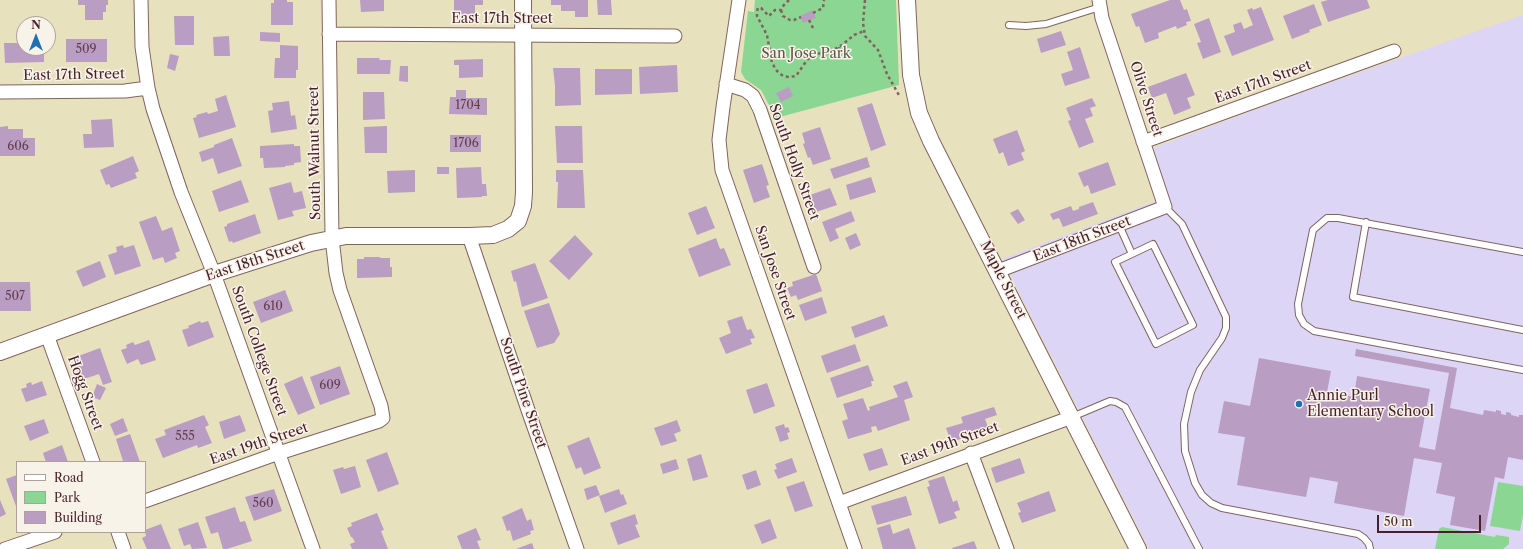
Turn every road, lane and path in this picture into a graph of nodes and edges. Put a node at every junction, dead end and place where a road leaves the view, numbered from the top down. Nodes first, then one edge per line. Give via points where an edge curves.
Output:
1 (141, 0) edge
2 (328, 0) edge
3 (522, 0) edge
4 (740, 0) edge
5 (789, 0) edge
6 (824, 0) edge
7 (864, 0) edge
8 (907, 0) edge
9 (1100, 4) edge
10 (782, 10) junction
11 (813, 12) dead end
12 (801, 17) dead end
13 (809, 20) dead end
14 (1009, 24) dead end
15 (813, 28) dead end
16 (864, 31) junction
17 (330, 34) junction
18 (523, 36) junction
19 (675, 36) dead end
20 (839, 47) junction
21 (1394, 51) dead end
22 (840, 53) dead end
23 (726, 84) junction
24 (148, 88) junction
25 (0, 92) edge
26 (901, 99) dead end
27 (1143, 142) junction
28 (1165, 207) junction
29 (1366, 222) junction
30 (1119, 225) junction
31 (469, 236) junction
32 (332, 238) junction
33 (1523, 252) edge
34 (1132, 254) junction
35 (814, 267) dead end
36 (998, 271) junction
37 (214, 274) junction
38 (1523, 330) edge
39 (47, 335) junction
40 (0, 352) edge
41 (1523, 370) edge
42 (1072, 417) junction
43 (383, 418) joint
44 (279, 453) junction
45 (971, 453) junction
46 (93, 461) edge
47 (146, 501) edge
48 (839, 503) junction
49 (52, 533) edge
50 (118, 533) edge
51 (5, 549) edge
52 (124, 549) edge
53 (313, 549) edge
54 (577, 549) edge
55 (855, 549) edge
56 (1006, 549) edge
57 (1138, 549) edge
58 (1198, 549) edge
59 (1370, 549) edge

1 - 24 street, South College Street via 142,47
2 - 17 street, South Walnut Street
3 - 18 street
4 - 23 street, San Jose Street
5 - 10 path via 782,6
6 - 11 path via 823,8
7 - 16 path
8 - 36 street, Maple Street via 911,75 919,113
9 - 14 lane via 1046,24
9 - 27 street, Olive Street via 1102,18
10 - 12 path via 783,16 790,20
10 - 20 path via 775,10 769,16 759,7 757,11 767,35 772,63 777,72 784,76 796,76 812,53
13 - 15 path
16 - 20 path via 854,35
16 - 26 path via 868,40 878,50 887,74
17 - 18 street, East 17th Street
17 - 32 street, South Walnut Street
18 - 19 street, East 17th Street
18 - 31 street, East 18th Street via 523,206 518,222 508,229 493,235
20 - 22 path
21 - 27 street, East 17th Street
23 - 35 street, South Holly Street via 746,90 753,96 760,110
23 - 48 street, San Jose Street via 719,140 722,170
24 - 25 street, East 17th Street via 125,91
24 - 37 street, South College Street via 181,192
27 - 28 street, Olive Street
28 - 30 street, East 18th Street
28 - 59 lane via 1182,224 1226,317 1226,328 1222,338 1200,370 1191,392 1184,424 1185,451 1195,483 1202,495 1222,508 1358,534 1369,544
29 - 33 lane
29 - 38 lane via 1353,297
29 - 41 lane via 1327,218 1313,230 1298,304 1299,315 1304,324 1314,331
30 - 34 lane
30 - 36 street, East 18th Street
31 - 32 street, East 18th Street
31 - 54 street, South Pine Street
32 - 37 street, East 18th Street
32 - 43 street, South Walnut Street via 340,290 382,406
34 - 34 lane via 1116,262 1156,344 1193,325 1153,244
36 - 42 street, Maple Street
37 - 39 street, East 18th Street
37 - 44 street, South College Street
39 - 40 street, East 18th Street
39 - 46 street, Hogg Street
42 - 45 street, East 19th Street
42 - 57 street, Maple Street
42 - 58 lane via 1110,401 1126,407
43 - 44 street, East 19th Street
44 - 47 street, East 19th Street
44 - 53 street, South College Street
45 - 48 street, East 19th Street
45 - 56 street
48 - 55 street, San Jose Street
49 - 51 street
50 - 52 street

